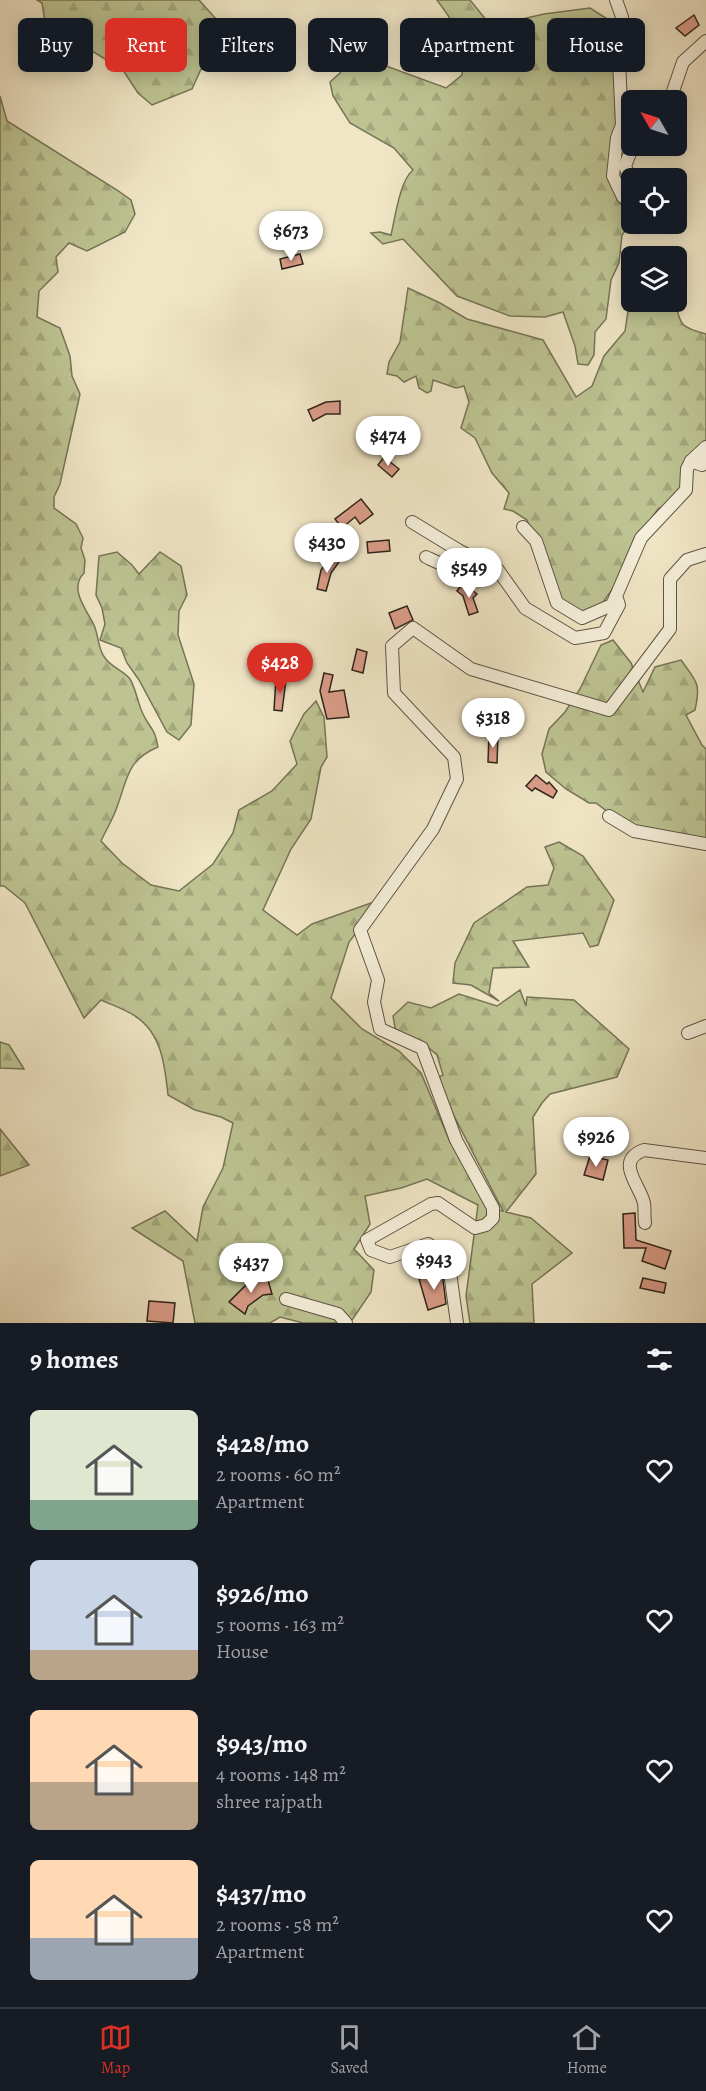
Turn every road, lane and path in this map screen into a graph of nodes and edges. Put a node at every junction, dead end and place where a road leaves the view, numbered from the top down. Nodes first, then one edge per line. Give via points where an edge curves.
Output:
1 (616, 0) edge
2 (706, 41) edge
3 (673, 90) edge
4 (621, 193) edge
5 (706, 447) edge
6 (691, 461) junction
7 (706, 461) edge
8 (412, 522) dead end
9 (523, 527) dead end
10 (458, 550) junction
11 (706, 555) edge
12 (426, 557) dead end
13 (616, 596) junction
14 (609, 816) dead end
15 (706, 844) edge
16 (706, 1026) edge
17 (688, 1034) dead end
18 (706, 1158) edge
19 (645, 1222) dead end
20 (286, 1299) dead end
21 (346, 1323) edge
22 (457, 1323) edge

1 - 4 street via 622,17 622,125 613,176
2 - 3 street via 683,62
5 - 6 street
6 - 7 street via 702,465
6 - 13 street via 686,490 641,538
8 - 10 street
9 - 13 street via 536,541 557,603 582,618 612,605
10 - 12 street via 456,557 461,564 455,567
10 - 13 street via 498,570 525,608 575,638 604,633 619,605
11 - 22 street via 687,560 670,579 670,629 609,710 471,669 413,628 393,646 394,693 454,757 457,778 433,829 360,930 378,980 374,1002 380,1029 422,1048 456,1140 493,1208 493,1218 475,1228 438,1203 431,1204 367,1240 371,1250 390,1257 428,1244 448,1258
14 - 15 street via 634,831
16 - 17 street
18 - 19 street via 644,1150 636,1153 630,1175 644,1202
20 - 21 street via 338,1314

